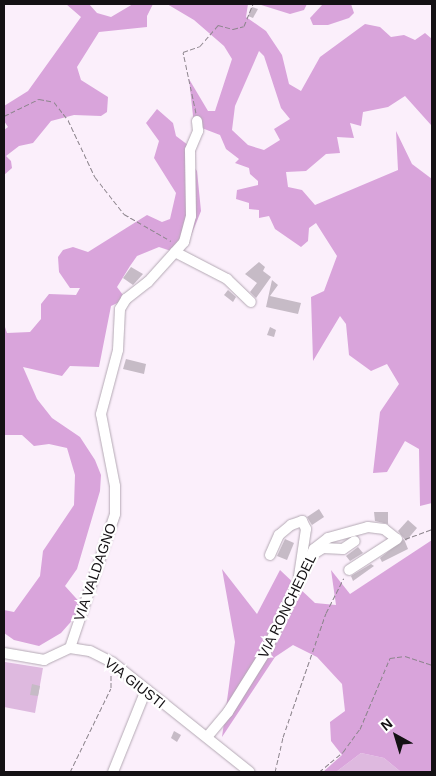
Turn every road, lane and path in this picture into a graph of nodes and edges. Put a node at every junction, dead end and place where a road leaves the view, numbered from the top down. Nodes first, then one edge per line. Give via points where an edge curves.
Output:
1 (253, 4) edge
2 (4, 116) edge
3 (197, 121) joint
4 (178, 248) junction
5 (251, 302) dead end
6 (432, 529) edge
7 (397, 539) junction
8 (355, 541) dead end
9 (312, 554) junction
10 (270, 555) dead end
11 (349, 570) joint
12 (298, 582) junction
13 (70, 648) junction
14 (4, 654) edge
15 (112, 662) junction
16 (432, 664) edge
17 (146, 690) junction
18 (207, 737) junction
19 (70, 772) edge
20 (113, 772) edge
21 (250, 772) edge
22 (275, 772) edge
23 (318, 772) edge

1 - 3 path via 244,26 233,29 218,25 202,44 183,52
2 - 4 path via 39,98 54,102 68,120 95,177 124,214
3 - 4 street, VIA VALDAGNO via 198,131 189,160 191,216
4 - 5 street via 227,279
4 - 13 street, VIA VALDAGNO via 148,282 126,299 120,310 118,350 101,414 115,486 115,514
6 - 7 path via 409,540
7 - 9 street, VIA RONCHEDEL via 384,529 368,527 328,538
7 - 11 street
8 - 9 street via 343,549 324,548
9 - 12 street, VIA RONCHEDEL
10 - 12 street via 279,535 302,521 306,528
11 - 22 path via 326,613 283,737
12 - 18 street, VIA RONCHEDEL via 264,653 228,712
13 - 14 street via 44,660
13 - 15 street, VIA GIUSTI via 90,651
15 - 17 street, VIA GIUSTI
15 - 19 path via 111,688
16 - 23 path via 405,656 390,658 360,730 343,752
17 - 18 street, VIA GIUSTI
17 - 20 street
18 - 21 street, VIA GIUSTI

